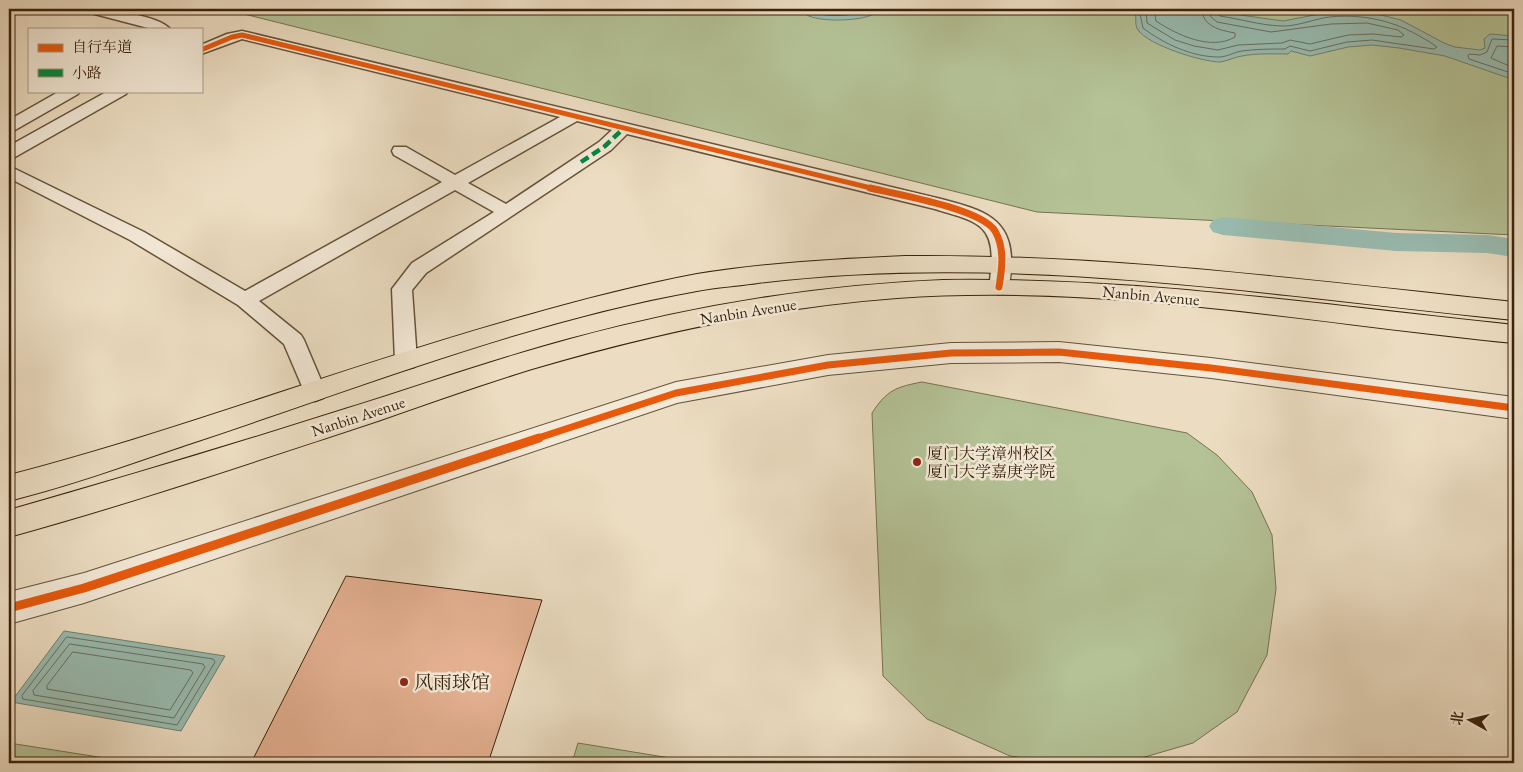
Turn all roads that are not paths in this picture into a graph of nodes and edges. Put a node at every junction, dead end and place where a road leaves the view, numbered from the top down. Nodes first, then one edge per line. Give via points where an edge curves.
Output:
1 (92, 9) edge
2 (161, 28) edge
3 (202, 50) edge
4 (70, 92) edge
5 (118, 92) edge
6 (576, 115) junction
7 (9, 127) edge
8 (625, 127) junction
9 (9, 152) edge
10 (400, 152) dead end
11 (9, 170) edge
12 (455, 183) junction
13 (507, 212) junction
14 (1000, 276) junction
15 (245, 300) junction
16 (1514, 311) edge
17 (1514, 334) edge
18 (406, 360) junction
19 (315, 392) junction
20 (1514, 408) edge
21 (9, 488) edge
22 (9, 524) edge
23 (9, 608) edge

1 - 2 street
3 - 6 street via 242,35
4 - 7 street
5 - 9 street
6 - 8 street
6 - 12 street
8 - 13 street via 606,146
8 - 14 street via 949,208 988,222 1000,241
10 - 12 street
11 - 15 street via 138,236
12 - 13 street
12 - 15 street
13 - 18 street via 418,268 402,289
14 - 16 main road, Nanbin Avenue via 1085,267
14 - 17 main road, Nanbin Avenue via 1091,290
14 - 18 main road, Nanbin Avenue via 901,263 808,268 692,283 548,319
14 - 22 main road, Nanbin Avenue via 740,310 643,330 529,360 134,488
15 - 19 street via 293,340
18 - 19 main road, Nanbin Avenue
19 - 21 main road, Nanbin Avenue
20 - 23 street via 1211,368 1060,352 951,353 828,365 676,393 84,588

